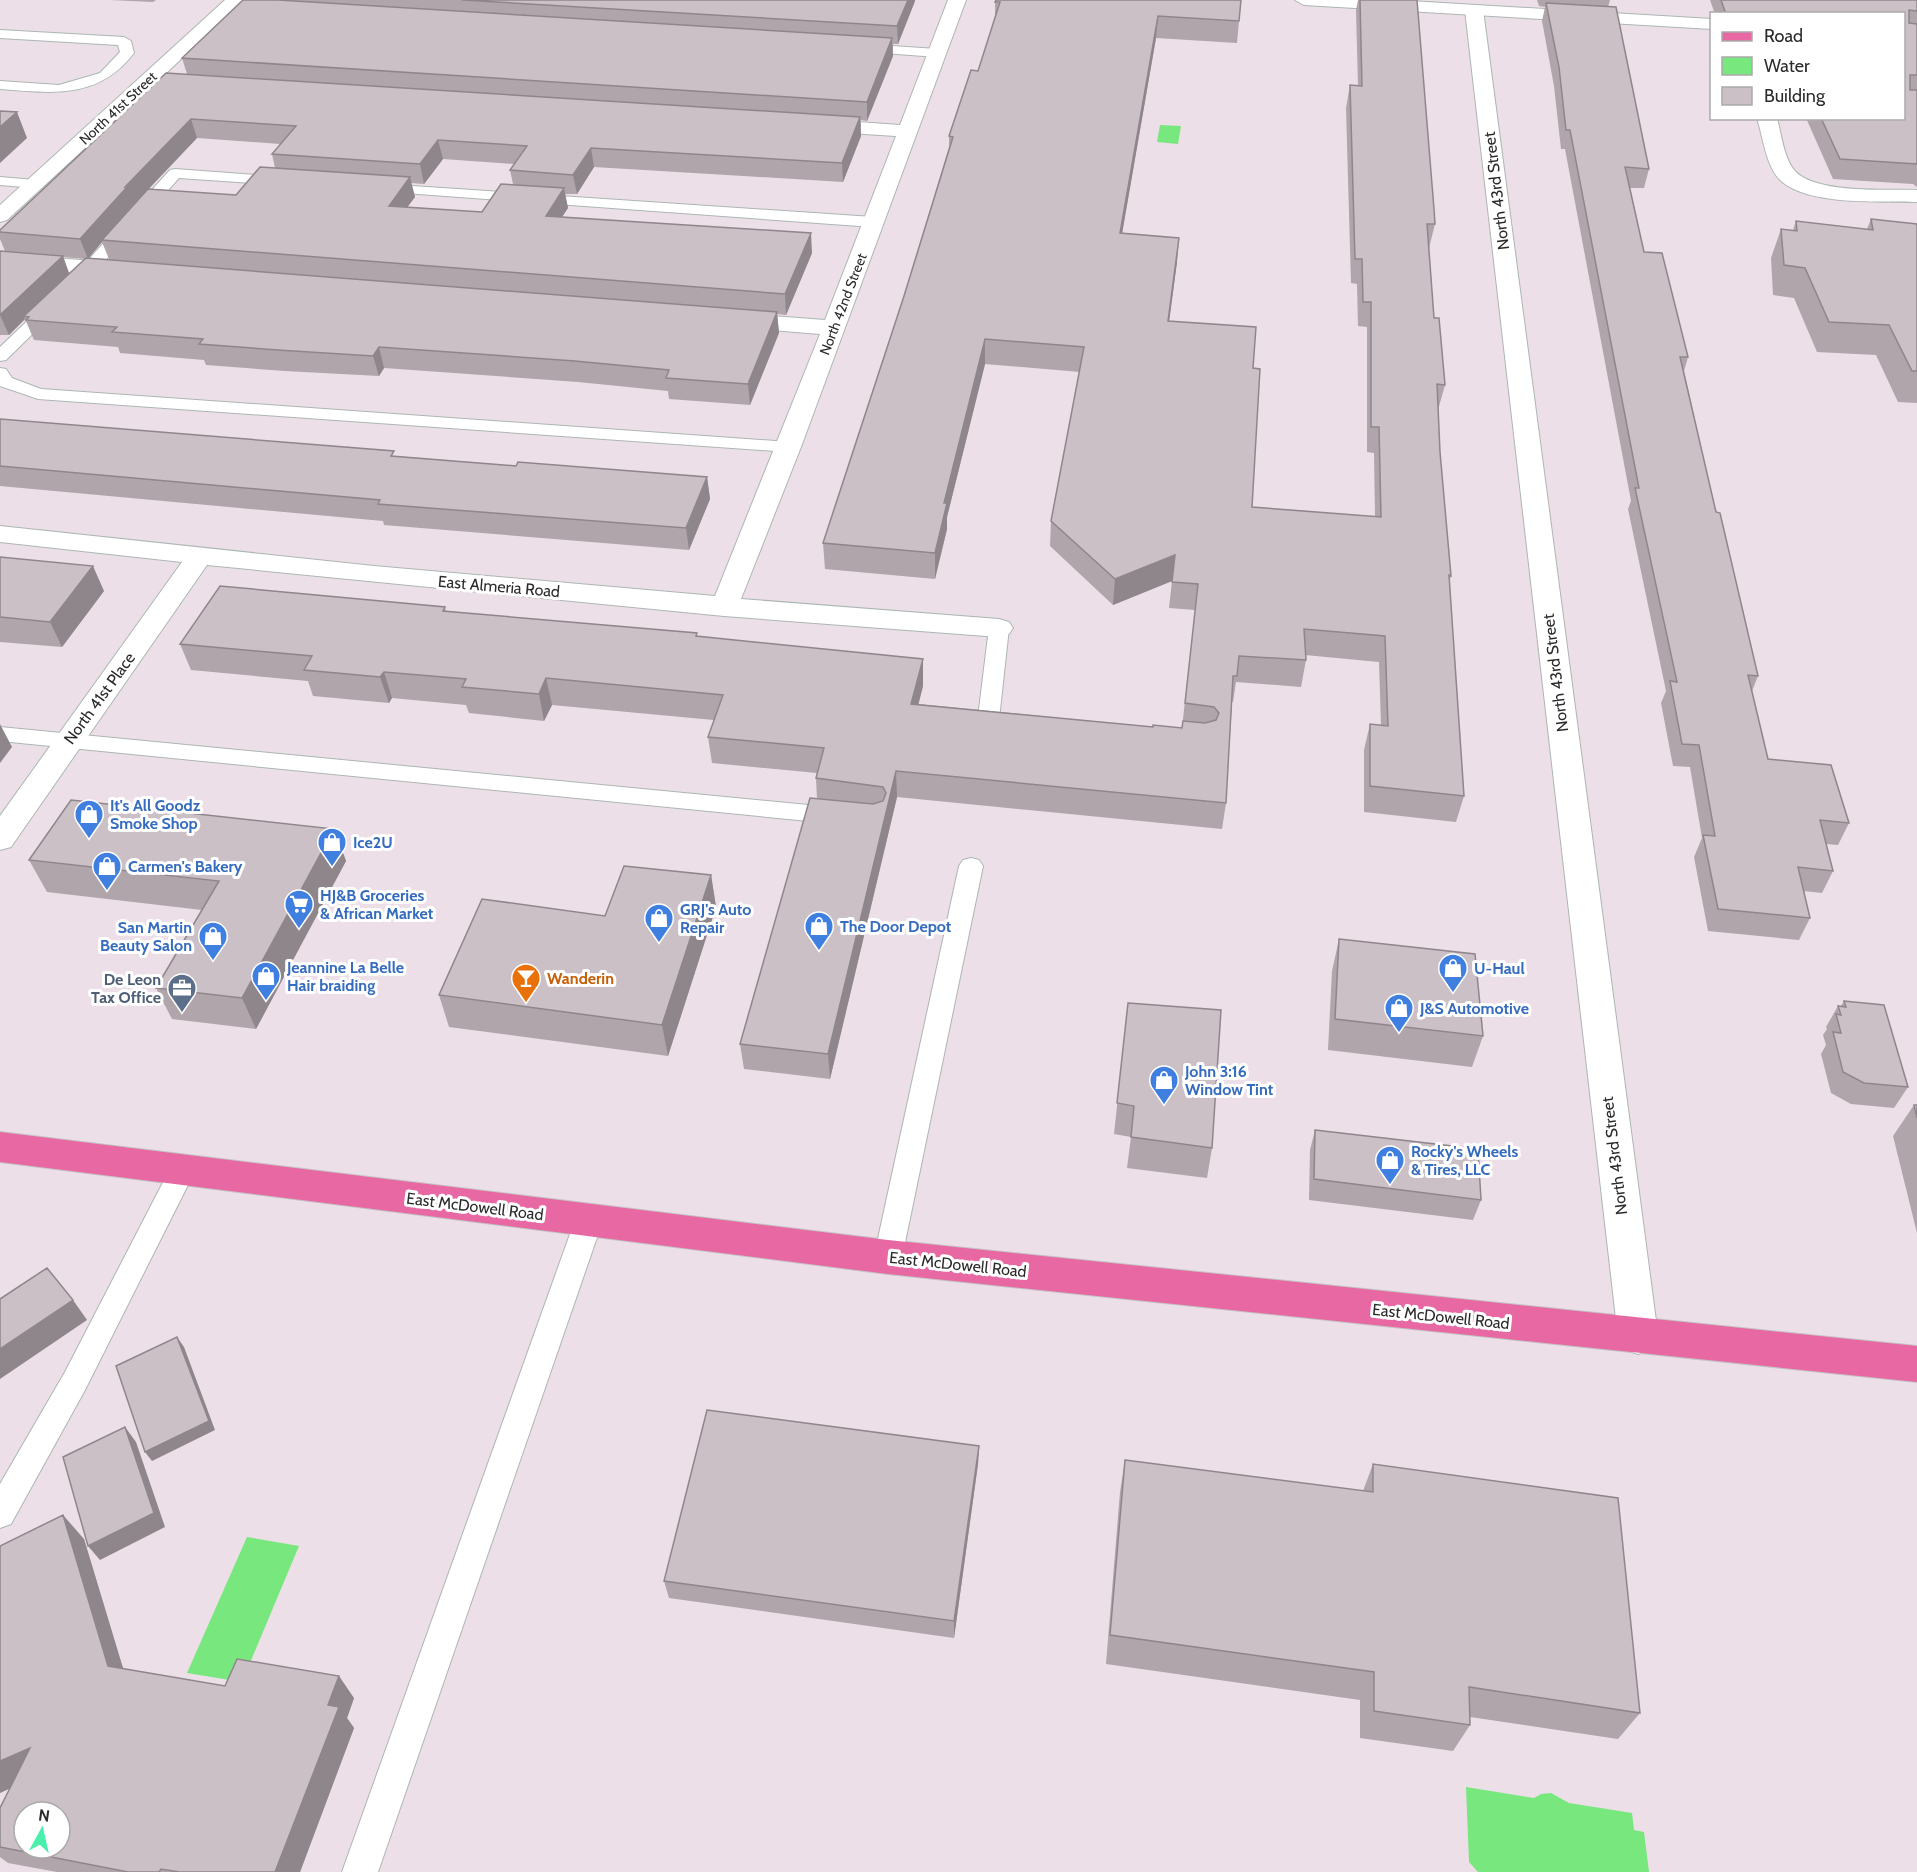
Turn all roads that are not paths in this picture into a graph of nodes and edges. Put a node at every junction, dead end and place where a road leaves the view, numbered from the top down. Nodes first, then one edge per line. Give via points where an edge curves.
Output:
1 (957, 0) edge
2 (1304, 0) edge
3 (236, 6) edge
4 (1474, 10) junction
5 (1710, 24) edge
6 (0, 34) edge
7 (842, 47) edge
8 (937, 53) junction
9 (147, 82) junction
10 (0, 85) edge
11 (218, 86) edge
12 (1768, 120) edge
13 (801, 124) edge
14 (908, 131) junction
15 (0, 181) edge
16 (293, 182) edge
17 (35, 184) junction
18 (364, 186) edge
19 (1917, 196) edge
20 (0, 216) edge
21 (873, 222) junction
22 (0, 261) edge
23 (91, 268) junction
24 (138, 272) edge
25 (716, 319) edge
26 (834, 328) junction
27 (0, 356) edge
28 (0, 373) edge
29 (789, 447) junction
30 (0, 534) edge
31 (199, 557) junction
32 (724, 607) junction
33 (999, 628) joint
34 (1023, 728) edge
35 (0, 734) edge
36 (68, 741) junction
37 (862, 819) edge
38 (0, 839) edge
39 (971, 866) dead end
40 (0, 1147) edge
41 (183, 1169) junction
42 (589, 1220) junction
43 (888, 1257) junction
44 (1638, 1336) junction
45 (1917, 1364) edge
46 (0, 1513) edge
47 (360, 1872) edge

1 - 8 street, North 42nd Street
2 - 4 street
3 - 9 street, North 41st Street
4 - 5 street
4 - 44 street, North 43rd Street
6 - 10 lane via 124,41 127,53 105,76 60,89
7 - 8 lane
8 - 14 street, North 42nd Street
9 - 11 street
9 - 17 street, North 41st Street
12 - 19 street via 1785,174 1800,183 1824,190
13 - 14 street
14 - 21 street, North 42nd Street
15 - 17 lane
16 - 23 lane via 175,173
17 - 20 street, North 41st Street
18 - 21 lane
21 - 26 street, North 42nd Street
22 - 23 street
23 - 24 street
23 - 27 lane
25 - 26 street
26 - 29 street, North 42nd Street
28 - 29 lane via 6,382 38,394
29 - 32 street, North 42nd Street
30 - 31 street, East Almeria Road
31 - 32 street, East Almeria Road
31 - 36 street, North 41st Place
32 - 33 street, East Almeria Road
33 - 34 lane via 987,725
35 - 36 lane
36 - 37 lane
36 - 38 street, North 41st Place
39 - 43 lane
40 - 41 main road, East McDowell Road
41 - 42 main road, East McDowell Road
41 - 46 lane via 75,1381
42 - 43 main road, East McDowell Road
42 - 47 lane
43 - 44 main road, East McDowell Road
44 - 45 main road, East McDowell Road

